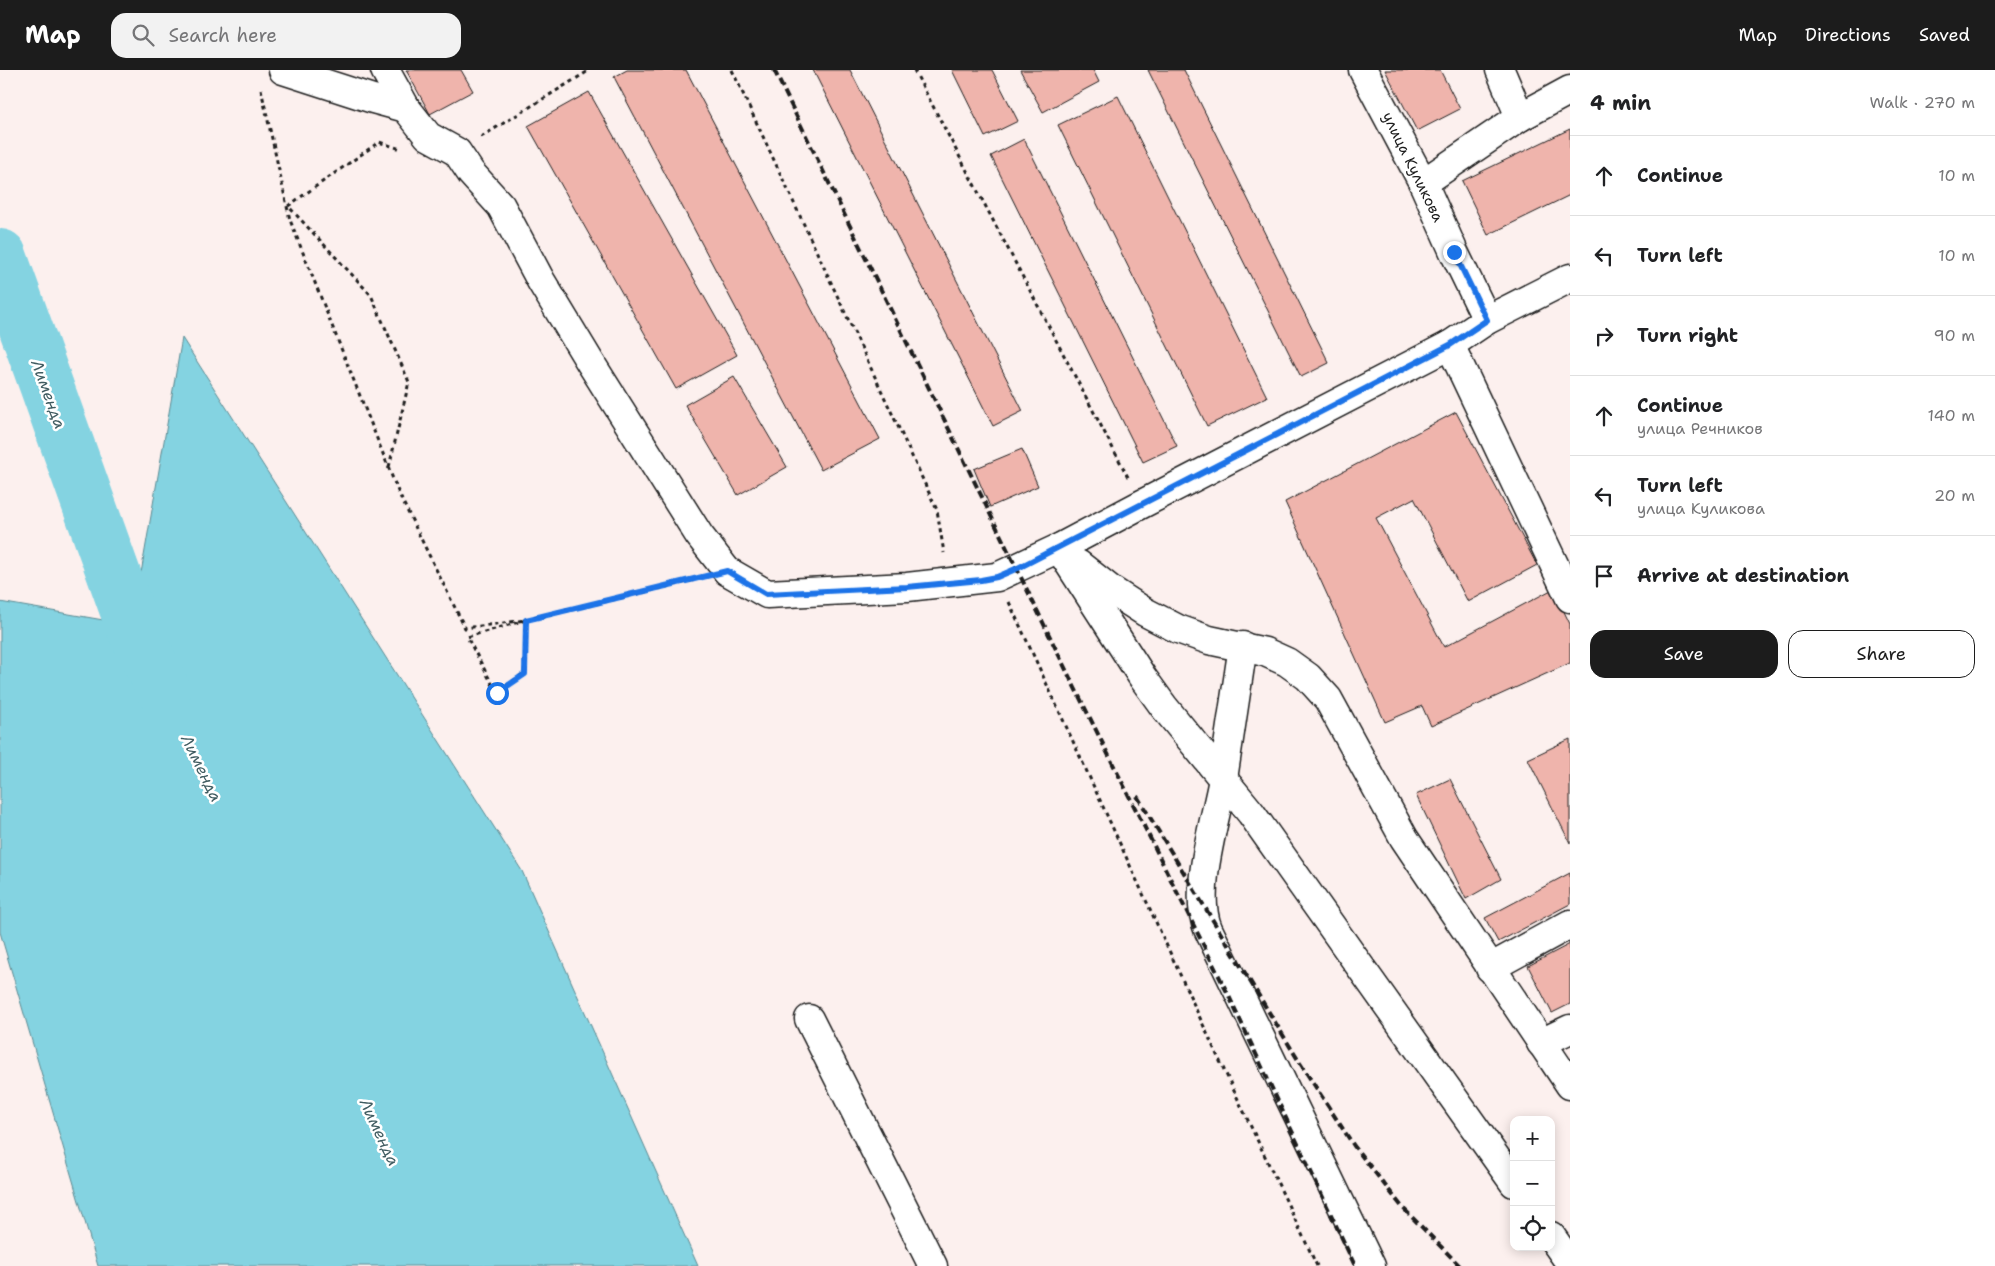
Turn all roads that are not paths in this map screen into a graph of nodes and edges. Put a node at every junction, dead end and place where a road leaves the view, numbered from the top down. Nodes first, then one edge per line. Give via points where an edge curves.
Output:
1 (385, 70) edge
2 (1363, 70) edge
3 (1500, 70) edge
4 (271, 75) edge
5 (1570, 90) edge
6 (406, 108) junction
7 (1520, 117) junction
8 (1423, 183) junction
9 (1570, 278) edge
10 (1487, 320) junction
11 (1450, 345) junction
12 (1059, 548) junction
13 (1570, 598) edge
14 (1243, 646) junction
15 (1223, 779) junction
16 (1570, 924) edge
17 (1490, 968) junction
18 (810, 1018) dead end
19 (1570, 1029) edge
20 (1541, 1044) junction
21 (1570, 1085) edge
22 (1510, 1177) edge
23 (1555, 1242) edge
24 (1570, 1263) edge
25 (933, 1266) edge
26 (1371, 1266) edge

1 - 6 street
2 - 8 street, улица Куликова
3 - 7 street
4 - 6 street
5 - 7 street
6 - 12 street via 428,136 457,152 501,206 541,281 648,455 699,535 727,571 766,594 907,587 997,577
7 - 8 street
8 - 10 street, улица Куликова
9 - 10 street
10 - 11 street
11 - 12 street
11 - 13 street
12 - 14 street via 1111,590 1145,612 1209,640
12 - 15 street via 1143,678
14 - 15 street
14 - 17 street via 1287,662 1308,677 1328,699 1404,838
15 - 22 street via 1251,813
15 - 26 street via 1205,872 1202,913
16 - 17 street
17 - 20 street
18 - 25 street
19 - 20 street
20 - 21 street
23 - 24 street

